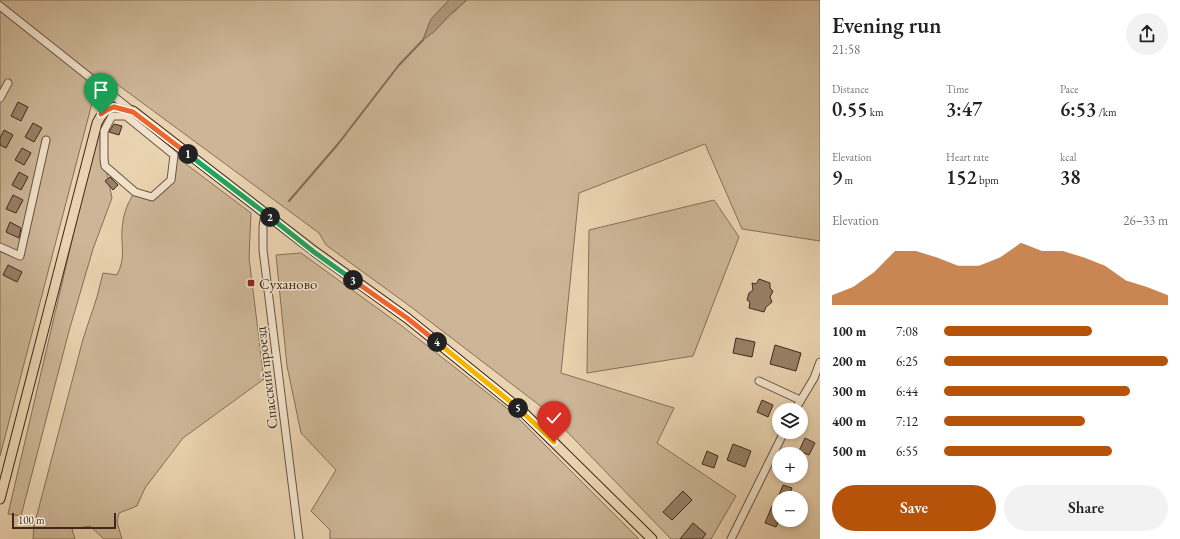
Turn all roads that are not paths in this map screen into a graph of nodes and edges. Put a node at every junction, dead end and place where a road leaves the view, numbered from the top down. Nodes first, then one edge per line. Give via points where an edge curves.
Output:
1 (0, 6) edge
2 (8, 83) dead end
3 (0, 98) edge
4 (133, 112) junction
5 (112, 116) joint
6 (46, 140) dead end
7 (265, 213) junction
8 (0, 247) edge
9 (820, 362) edge
10 (817, 379) edge
11 (759, 381) dead end
12 (800, 400) junction
13 (798, 403) edge
14 (781, 439) edge
15 (0, 500) edge
16 (299, 539) edge
17 (652, 539) edge
18 (731, 539) edge

1 - 4 street
2 - 3 street
4 - 7 main road
4 - 15 main road via 114,107 101,114 97,123
5 - 5 street via 126,116 174,155 171,180 152,197 135,192 105,166 104,131
6 - 8 street via 20,256
7 - 16 street, Спасский проезд via 263,250
7 - 17 main road via 314,252 407,318 521,410
9 - 10 street
10 - 12 street
11 - 12 street
12 - 13 street
14 - 18 street

